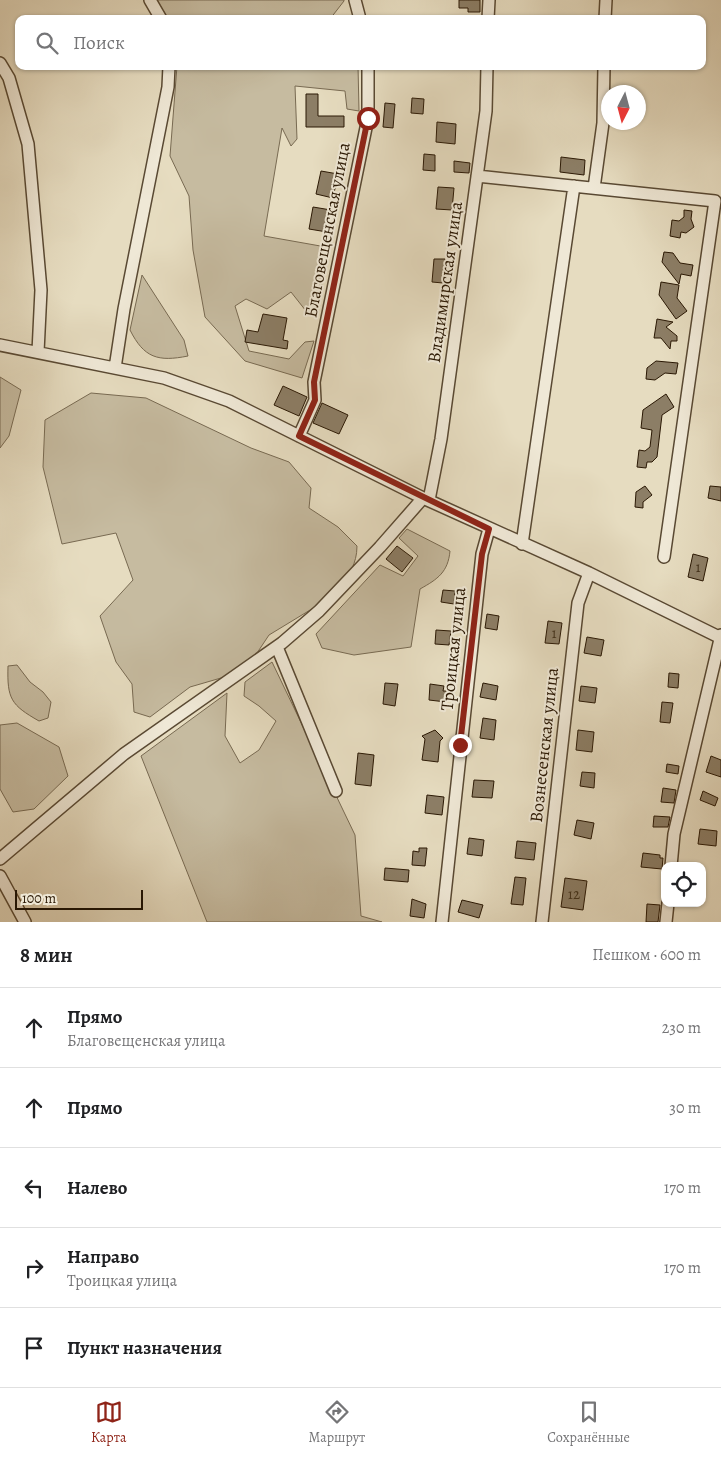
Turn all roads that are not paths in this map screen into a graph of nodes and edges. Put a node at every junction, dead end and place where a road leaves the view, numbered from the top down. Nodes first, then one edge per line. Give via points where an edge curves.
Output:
1 (150, 0) edge
2 (355, 0) edge
3 (489, 0) edge
4 (606, 0) edge
5 (159, 15) edge
6 (359, 15) edge
7 (488, 15) edge
8 (605, 15) edge
9 (0, 63) edge
10 (169, 70) edge
11 (368, 70) edge
12 (487, 70) edge
13 (604, 70) edge
14 (477, 176) junction
15 (574, 186) junction
16 (594, 188) junction
17 (0, 345) edge
18 (38, 352) junction
19 (115, 368) junction
20 (299, 436) junction
21 (426, 499) junction
22 (489, 529) junction
23 (522, 544) junction
24 (664, 557) dead end
25 (589, 573) junction
26 (721, 637) edge
27 (277, 647) junction
28 (336, 791) dead end
29 (0, 859) edge
30 (671, 862) edge
31 (0, 876) edge
32 (668, 907) edge
33 (25, 922) edge
34 (442, 922) edge
35 (542, 922) edge
36 (666, 922) edge

1 - 5 street
2 - 6 street
3 - 7 street
4 - 8 street
9 - 18 street via 8,78 28,144 41,290
10 - 19 street
11 - 20 street, Благовещенская улица via 368,118 314,382 315,400
12 - 14 street, Владимирская улица via 486,111
13 - 16 street via 604,123
14 - 15 street
14 - 21 street, Владимирская улица via 441,439
15 - 16 street
15 - 23 street
16 - 24 street via 715,200
17 - 18 street
18 - 19 street
19 - 20 street via 164,378 229,401
20 - 21 street
21 - 22 street
21 - 27 street via 319,611
22 - 23 street
22 - 34 street, Троицкая улица via 482,554
23 - 25 street
25 - 26 street
25 - 35 street, Вознесенская улица via 578,604
26 - 30 street via 674,834
27 - 28 street
27 - 29 street via 124,754
31 - 33 street
32 - 36 street

